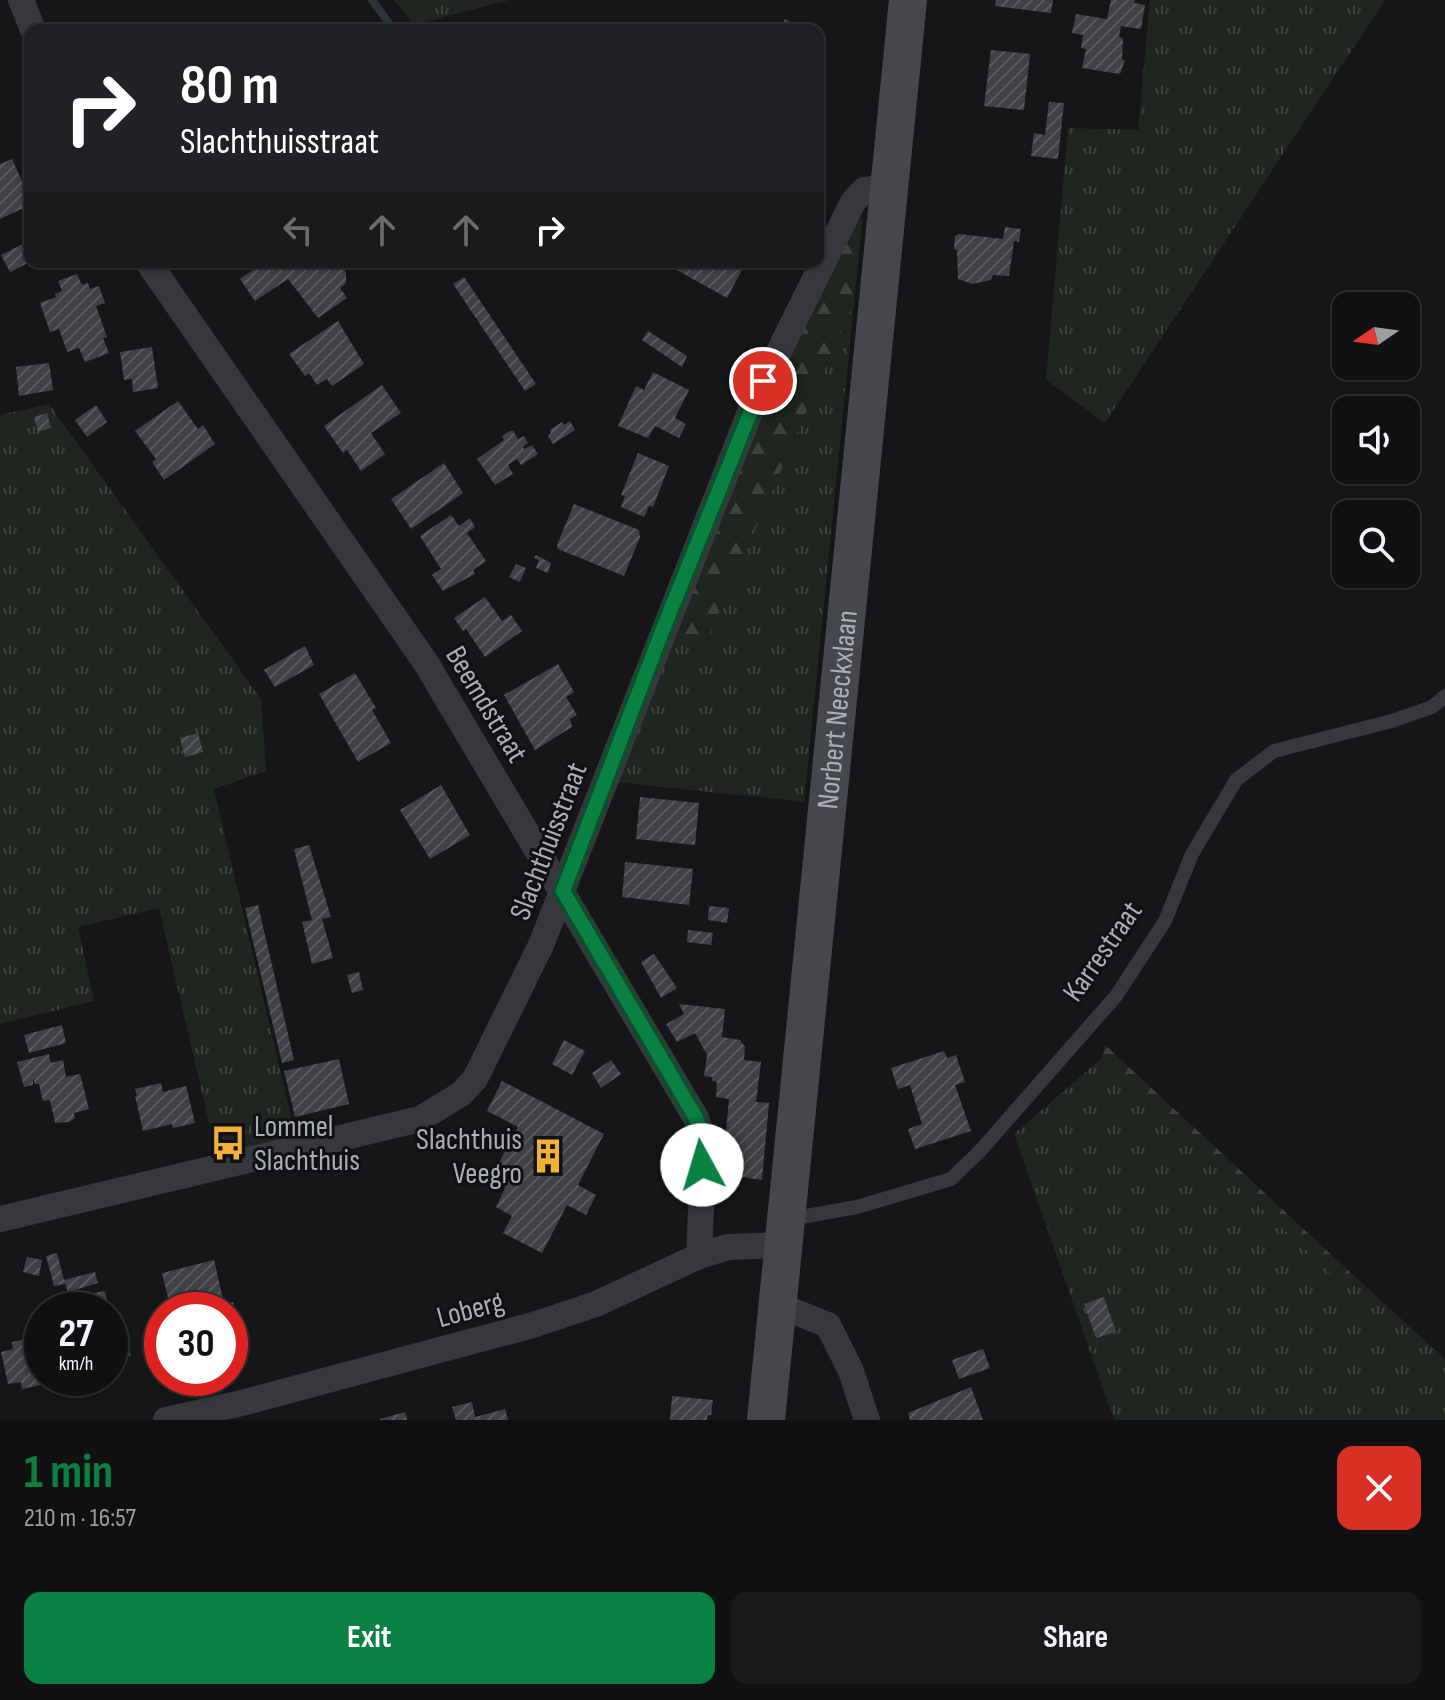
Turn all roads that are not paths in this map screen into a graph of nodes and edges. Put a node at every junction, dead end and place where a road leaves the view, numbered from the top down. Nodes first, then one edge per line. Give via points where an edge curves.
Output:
1 (21, 0) edge
2 (908, 0) edge
3 (31, 24) edge
4 (890, 187) junction
5 (824, 259) edge
6 (152, 268) edge
7 (819, 268) edge
8 (1445, 696) edge
9 (563, 891) junction
10 (0, 1219) edge
11 (784, 1232) junction
12 (699, 1256) junction
13 (778, 1305) junction
14 (166, 1420) edge
15 (766, 1420) edge
16 (867, 1420) edge

1 - 3 street
2 - 4 main road, Norbert Neeckxlaan
4 - 5 street, Slachthuisstraat via 864,190
4 - 11 main road, Norbert Neeckxlaan
6 - 9 street, Beemdstraat via 426,663
7 - 9 street, Slachthuisstraat via 731,459
8 - 11 lane, Karrestraat via 1432,707 1392,721 1274,751 1236,780 1192,854 1165,921 1116,996 980,1151 951,1179
9 - 10 street, Slachthuisstraat via 488,1057 475,1079 443,1107 420,1119
9 - 12 street, Beemdstraat via 696,1118 704,1141
11 - 12 street, Loberg
11 - 13 main road, Norbert Neeckxlaan
12 - 14 street, Loberg via 596,1304 533,1325
13 - 15 main road, Norbert Neeckxlaan
13 - 16 street via 828,1325

